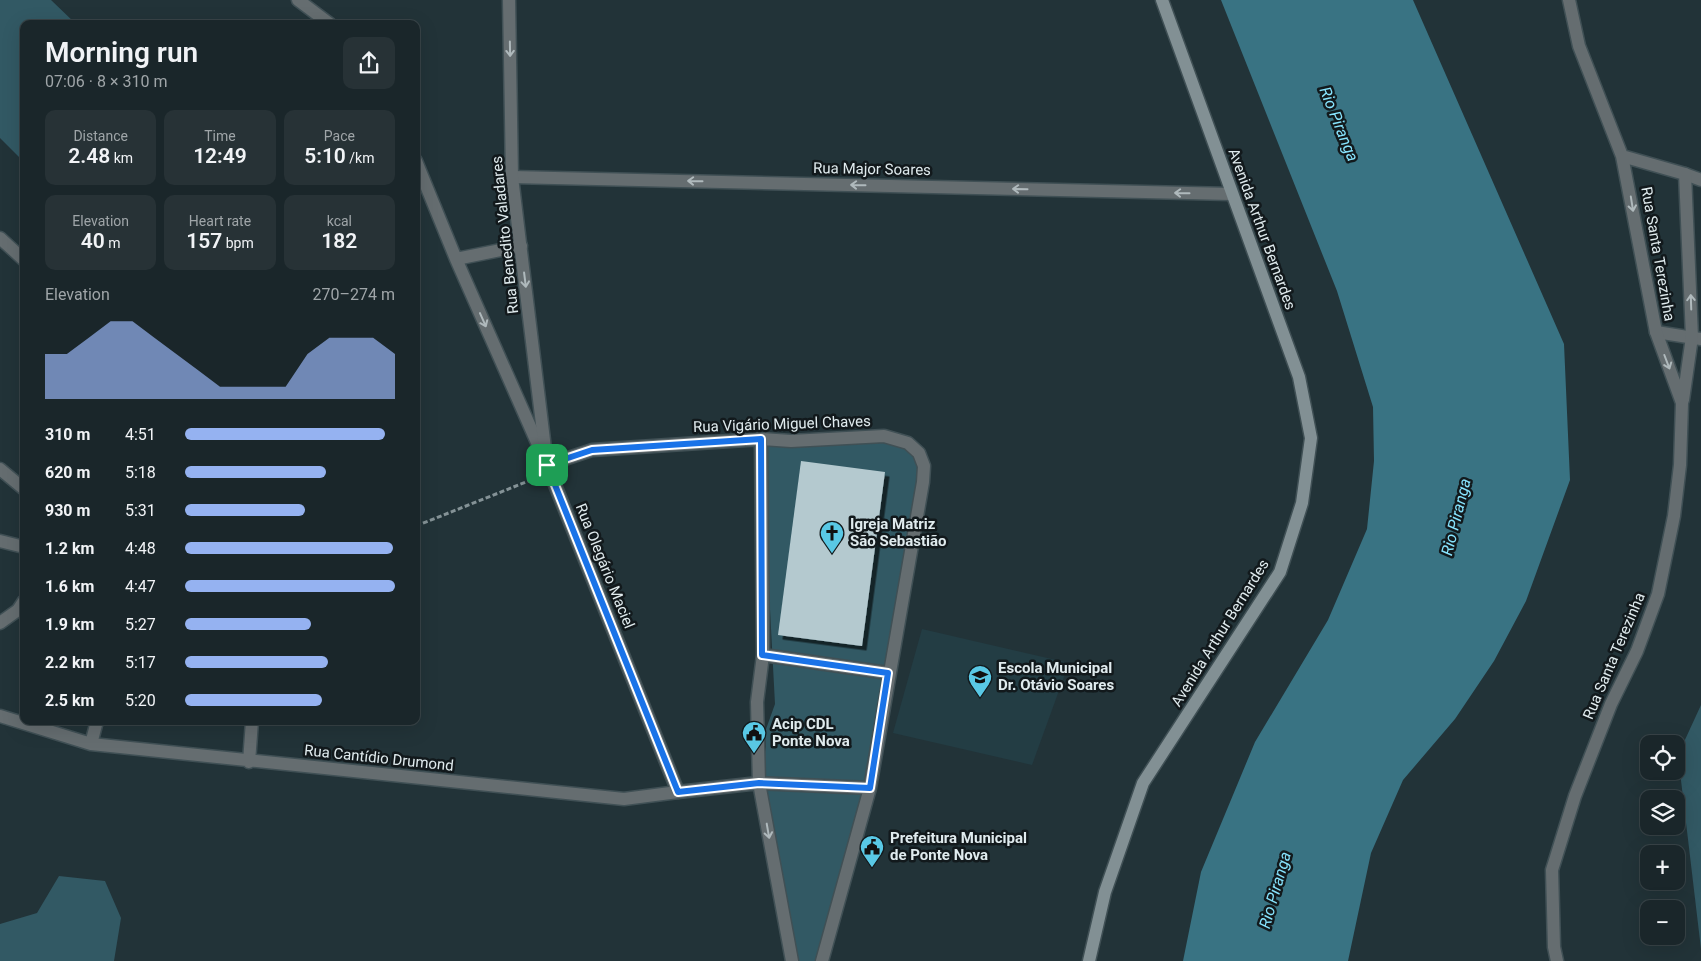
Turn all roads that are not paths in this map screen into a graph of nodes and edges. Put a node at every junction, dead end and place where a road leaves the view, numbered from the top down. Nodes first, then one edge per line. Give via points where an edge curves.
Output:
1 (298, 0) edge
2 (509, 0) edge
3 (1162, 0) edge
4 (1569, 0) edge
5 (325, 20) edge
6 (1622, 156) junction
7 (420, 171) edge
8 (1686, 174) junction
9 (512, 177) junction
10 (1701, 180) edge
11 (1231, 194) junction
12 (0, 238) edge
13 (521, 246) junction
14 (20, 256) edge
15 (456, 259) junction
16 (1656, 332) junction
17 (1696, 338) edge
18 (1682, 403) junction
19 (761, 439) junction
20 (549, 468) junction
21 (0, 469) edge
22 (20, 485) edge
23 (0, 541) edge
24 (20, 546) edge
25 (20, 607) edge
26 (0, 623) edge
27 (762, 655) junction
28 (888, 673) junction
29 (0, 716) edge
30 (20, 722) edge
31 (29, 725) edge
32 (96, 725) edge
33 (252, 725) edge
34 (91, 744) junction
35 (249, 762) junction
36 (759, 783) junction
37 (870, 788) junction
38 (678, 792) junction
39 (792, 961) edge
40 (822, 961) edge
41 (1089, 961) edge
42 (1556, 961) edge

1 - 5 street
2 -> 9 street, Rua Benedito Valadares
3 - 11 main road, Avenida Arthur Bernardes
4 - 6 street, Rua Santa Terezinha via 1579,46
6 - 8 street
6 -> 16 street, Rua Santa Terezinha
7 - 15 street, Rua Olegário Maciel
8 - 10 street
17 -> 8 street
11 -> 9 street, Rua Major Soares
9 - 13 street, Rua Benedito Valadares
11 - 41 main road, Avenida Arthur Bernardes via 1299,377 1311,438 1302,503 1280,572 1143,783 1105,892
12 - 14 street
13 - 15 street
13 -> 20 street, Rua Benedito Valadares
15 -> 20 street, Rua Olegário Maciel
16 - 17 street
16 -> 18 street, Rua Santa Terezinha
17 - 18 street
18 - 42 street, Rua Santa Terezinha via 1674,516 1658,594 1574,796 1552,870
19 - 20 street, Rua Vigário Miguel Chaves via 592,450
19 - 27 street
19 - 28 street, Rua Vigário Miguel Chaves via 791,441 884,436 908,443 919,454 924,466 921,488
20 - 38 street, Rua Olegário Maciel
21 - 22 street
23 - 24 street
25 - 26 street
27 - 28 street
27 - 36 street via 757,702
28 - 37 street, Rua Vigário Miguel Chaves
29 - 30 street, Rua Cantídio Drumond
31 - 34 street, Rua Cantídio Drumond
32 - 34 street
33 - 35 street
34 - 35 street, Rua Cantídio Drumond
35 - 38 street, Rua Cantídio Drumond via 624,799
36 - 37 street, Rua Cantídio Drumond
36 - 38 street, Rua Cantídio Drumond
36 -> 39 street
37 - 40 street, Rua Vigário Miguel Chaves

